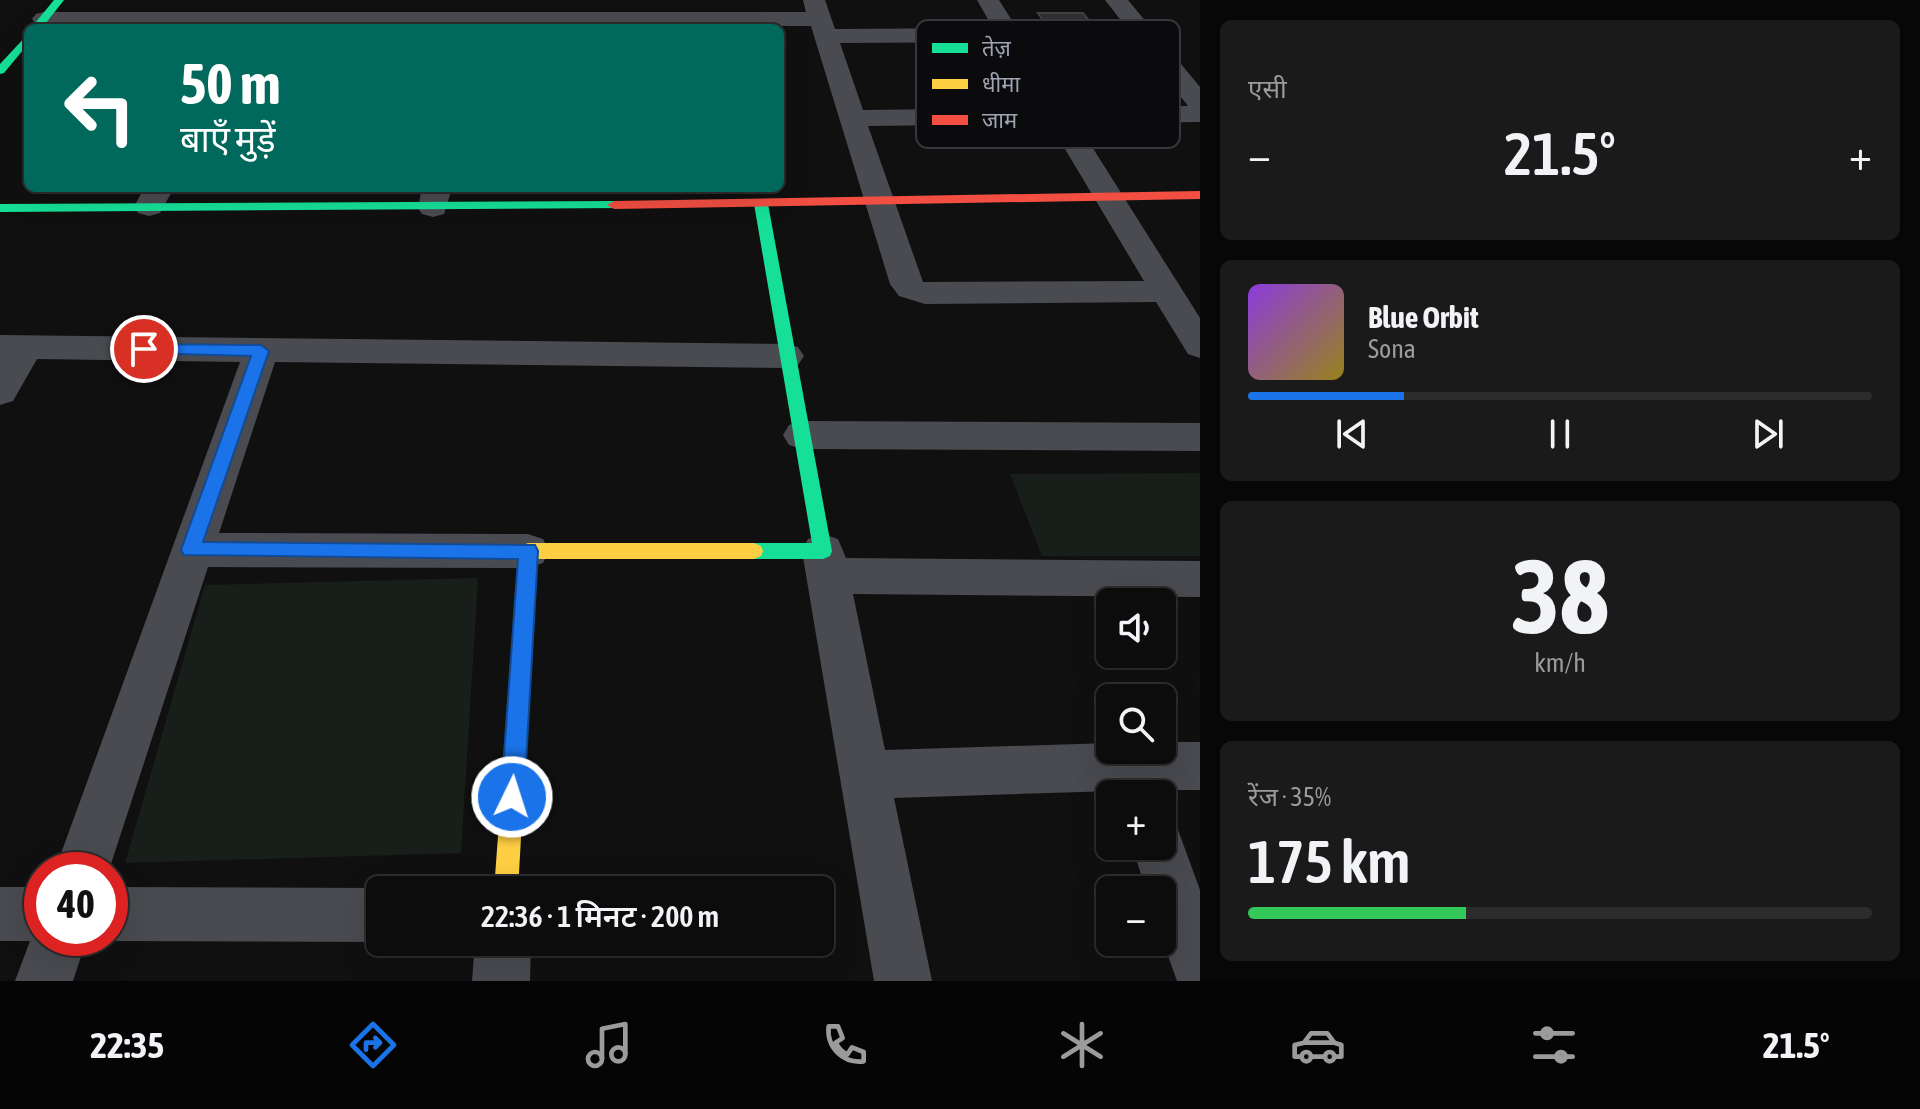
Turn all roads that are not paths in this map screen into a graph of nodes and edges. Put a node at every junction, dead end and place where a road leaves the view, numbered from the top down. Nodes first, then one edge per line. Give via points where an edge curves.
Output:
1 (59, 0) edge
2 (988, 0) edge
3 (1116, 0) edge
4 (476, 16) edge
5 (820, 18) edge
6 (1001, 20) edge
7 (1132, 20) edge
8 (40, 23) edge
9 (242, 24) edge
10 (656, 24) edge
11 (916, 27) edge
12 (24, 42) edge
13 (0, 71) edge
14 (1180, 79) edge
15 (1200, 104) edge
16 (1180, 114) edge
17 (1200, 114) edge
18 (853, 118) junction
19 (916, 118) edge
20 (1079, 148) edge
21 (1200, 195) edge
22 (673, 196) edge
23 (1109, 196) junction
24 (154, 197) edge
25 (435, 198) edge
26 (882, 201) junction
27 (761, 204) junction
28 (0, 208) edge
29 (1167, 291) junction
30 (1200, 346) edge
31 (13, 347) edge
32 (261, 351) junction
33 (786, 356) junction
34 (0, 392) edge
35 (802, 435) junction
36 (1200, 437) edge
37 (191, 550) junction
38 (528, 551) junction
39 (826, 564) junction
40 (1200, 579) edge
41 (1200, 766) edge
42 (865, 775) junction
43 (1136, 780) edge
44 (88, 852) edge
45 (1163, 860) edge
46 (507, 876) edge
47 (0, 914) edge
48 (24, 914) edge
49 (128, 914) edge
50 (366, 915) edge
51 (53, 956) edge
52 (502, 956) edge
53 (1200, 969) edge
54 (44, 981) edge
55 (501, 981) edge
56 (903, 981) edge

1 - 8 street
2 - 6 street
3 - 7 street
4 - 9 street
4 - 10 street
5 - 10 street
5 - 11 street
5 - 18 street
8 - 9 street
12 - 13 street
14 - 15 street
16 - 17 street
18 - 19 street
18 - 26 street
20 - 23 street
21 - 23 street
22 - 25 street
22 - 27 street
23 - 26 street
23 - 29 street
24 - 25 street
24 - 28 street
26 - 27 street
26 - 29 street via 906,284 916,291
27 - 33 street
29 - 30 street
31 - 32 street
31 - 34 street
32 - 33 street
32 - 37 street
33 - 35 street
35 - 36 street
35 - 39 street
37 - 38 street
37 - 44 street
38 - 39 street
38 - 46 street
39 - 40 street
39 - 42 street
41 - 43 street
42 - 43 street
42 - 56 street
45 - 53 street
47 - 48 street
49 - 50 street
51 - 54 street
52 - 55 street

